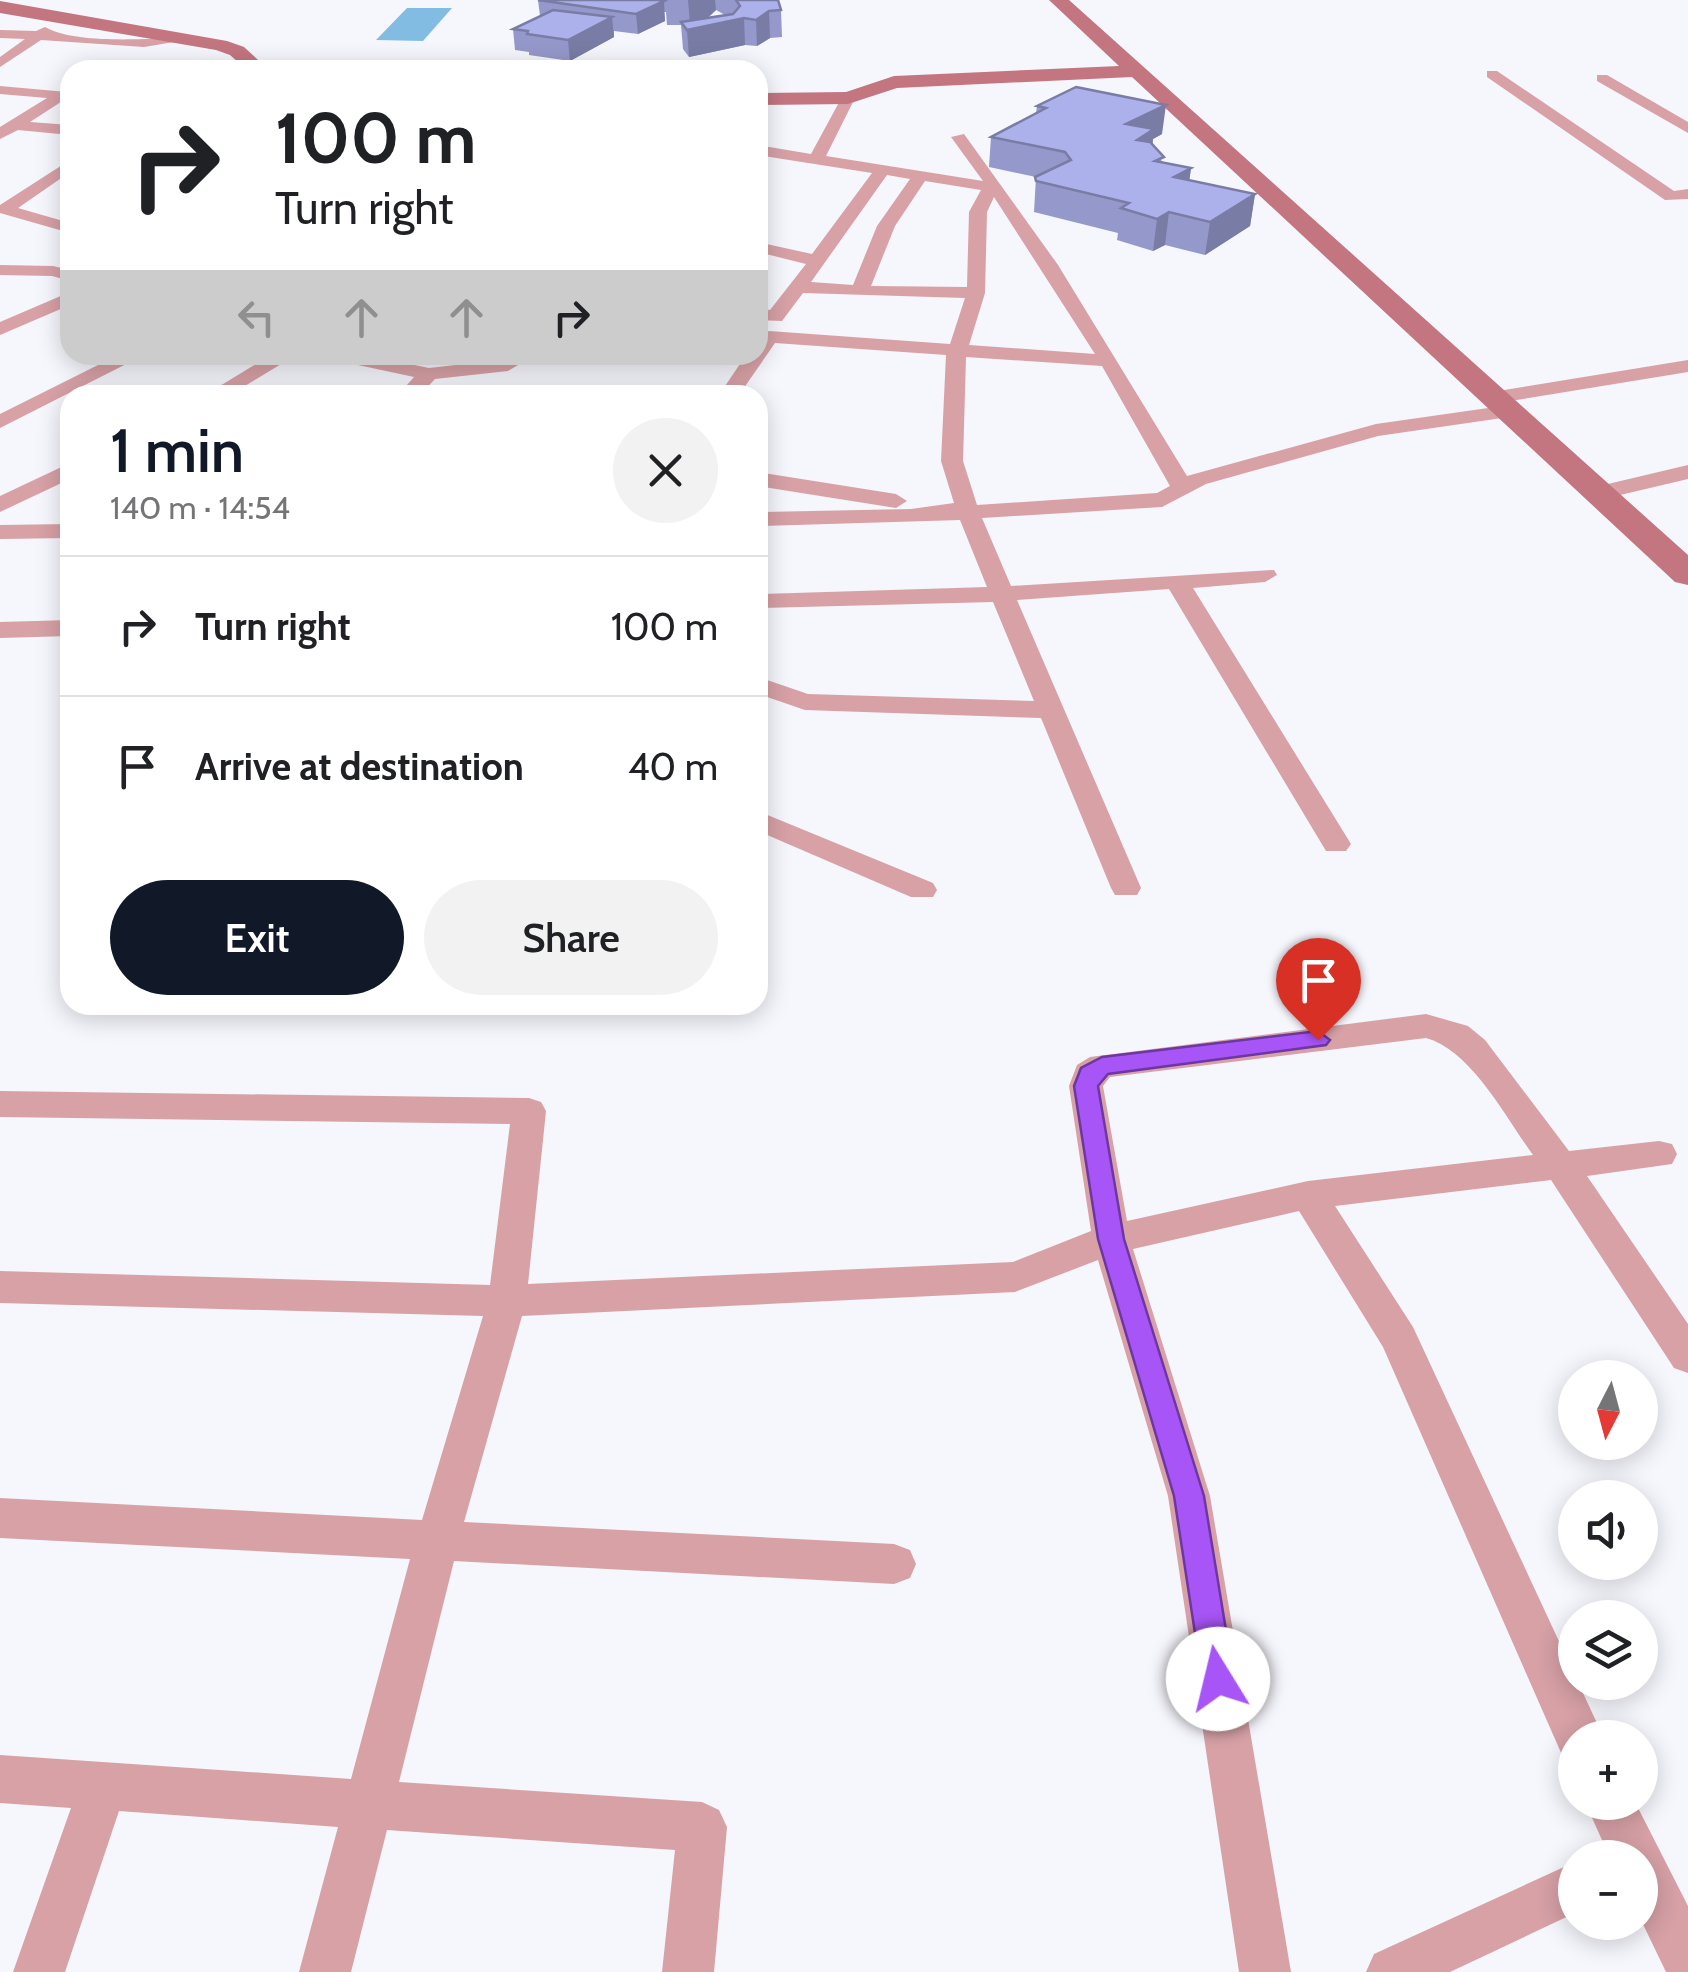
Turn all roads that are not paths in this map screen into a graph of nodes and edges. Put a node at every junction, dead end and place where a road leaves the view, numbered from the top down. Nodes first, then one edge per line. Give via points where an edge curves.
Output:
1 (1058, 0) edge
2 (0, 7) edge
3 (64, 18) junction
4 (42, 33) junction
5 (0, 34) edge
6 (191, 38) junction
7 (247, 60) edge
8 (0, 63) edge
9 (1135, 71) junction
10 (1492, 74) dead end
11 (1602, 78) dead end
12 (0, 90) edge
13 (60, 95) edge
14 (848, 98) junction
15 (60, 99) edge
16 (768, 99) edge
17 (17, 125) junction
18 (1688, 128) edge
19 (60, 129) edge
20 (0, 134) edge
21 (959, 137) dead end
22 (768, 151) edge
23 (817, 158) junction
24 (882, 169) junction
25 (60, 172) edge
26 (921, 175) junction
27 (994, 187) junction
28 (1680, 195) edge
29 (1688, 206) edge
30 (60, 212) edge
31 (40, 220) junction
32 (60, 225) edge
33 (6, 248) dead end
34 (768, 249) edge
35 (817, 261) junction
36 (0, 270) edge
37 (60, 273) edge
38 (60, 274) edge
39 (798, 287) junction
40 (860, 290) junction
41 (976, 293) junction
42 (60, 302) edge
43 (4, 325) edge
44 (768, 328) edge
45 (768, 335) edge
46 (956, 350) junction
47 (1110, 362) junction
48 (114, 365) edge
49 (268, 365) edge
50 (385, 365) edge
51 (482, 365) edge
52 (506, 365) edge
53 (1688, 366) edge
54 (429, 374) junction
55 (74, 385) edge
56 (232, 385) edge
57 (418, 385) edge
58 (491, 385) edge
59 (60, 392) edge
60 (1504, 404) junction
61 (0, 422) edge
62 (1688, 472) edge
63 (60, 475) edge
64 (768, 481) edge
65 (1183, 488) junction
66 (1599, 493) junction
67 (0, 504) edge
68 (968, 512) junction
69 (768, 519) edge
70 (0, 532) edge
71 (60, 532) edge
72 (1688, 574) edge
73 (1265, 575) dead end
74 (1177, 582) junction
75 (1002, 594) junction
76 (768, 602) edge
77 (60, 628) edge
78 (0, 630) edge
79 (768, 689) edge
80 (1050, 710) junction
81 (768, 824) edge
82 (1336, 844) dead end
83 (1126, 888) dead end
84 (922, 890) dead end
85 (0, 1104) edge
86 (1660, 1154) dead end
87 (1560, 1165) junction
88 (1308, 1195) junction
89 (1111, 1239) junction
90 (0, 1287) edge
91 (506, 1301) junction
92 (1688, 1356) edge
93 (0, 1518) edge
94 (437, 1541) junction
95 (894, 1564) dead end
96 (1571, 1720) edge
97 (0, 1779) edge
98 (102, 1786) junction
99 (368, 1804) junction
100 (1558, 1895) edge
101 (1658, 1900) edge
102 (1688, 1961) edge
103 (40, 1972) edge
104 (325, 1972) edge
105 (688, 1972) edge
106 (1265, 1972) edge
107 (1392, 1972) edge

1 - 9 street
2 - 3 street
3 - 4 street
3 - 6 street
4 - 5 street
4 - 6 street via 152,44
4 - 8 street
6 - 7 street
9 - 14 street via 894,82
9 - 60 street
10 - 28 street
11 - 18 street
12 - 13 street
14 - 16 street
14 - 23 street
15 - 17 street
17 - 19 street
17 - 20 street
21 - 27 street
22 - 23 street
23 - 24 street
24 - 26 street
24 - 35 street
25 - 31 street via 5,209
26 - 27 street
26 - 40 street via 886,226
27 - 41 street via 978,212
27 - 47 street
28 - 29 street
30 - 31 street
31 - 32 street
33 - 37 street
34 - 35 street
35 - 39 street
36 - 38 street
39 - 40 street
39 - 44 street
40 - 41 street
41 - 46 street
42 - 43 street
45 - 46 street
46 - 47 street
46 - 68 street via 952,461
47 - 65 street
48 - 55 street
49 - 56 street
50 - 54 street
51 - 54 street
52 - 58 street
53 - 60 street
54 - 57 street
59 - 61 street
60 - 65 street via 1376,430
60 - 66 street
62 - 66 street
63 - 67 street
64 - 68 street
65 - 68 street via 1162,500
66 - 72 street
68 - 69 street
68 - 75 street
70 - 71 street
73 - 74 street
74 - 75 street
74 - 82 street
75 - 76 street
75 - 80 street
77 - 78 street
79 - 80 street via 805,702
80 - 83 street
81 - 84 street
85 - 91 street via 530,1110
86 - 87 street
87 - 88 street
87 - 89 street via 1473,1048 1456,1034 1426,1026 1102,1066 1086,1086
87 - 92 street
88 - 89 street
88 - 96 street via 1398,1339
89 - 91 street via 1046,1268 973,1282
89 - 106 street via 1189,1496
90 - 91 street
91 - 94 street
93 - 94 street
94 - 95 street
94 - 99 street
97 - 98 street
98 - 99 street
98 - 103 street
99 - 104 street
99 - 105 street via 702,1827
100 - 107 street
101 - 102 street

